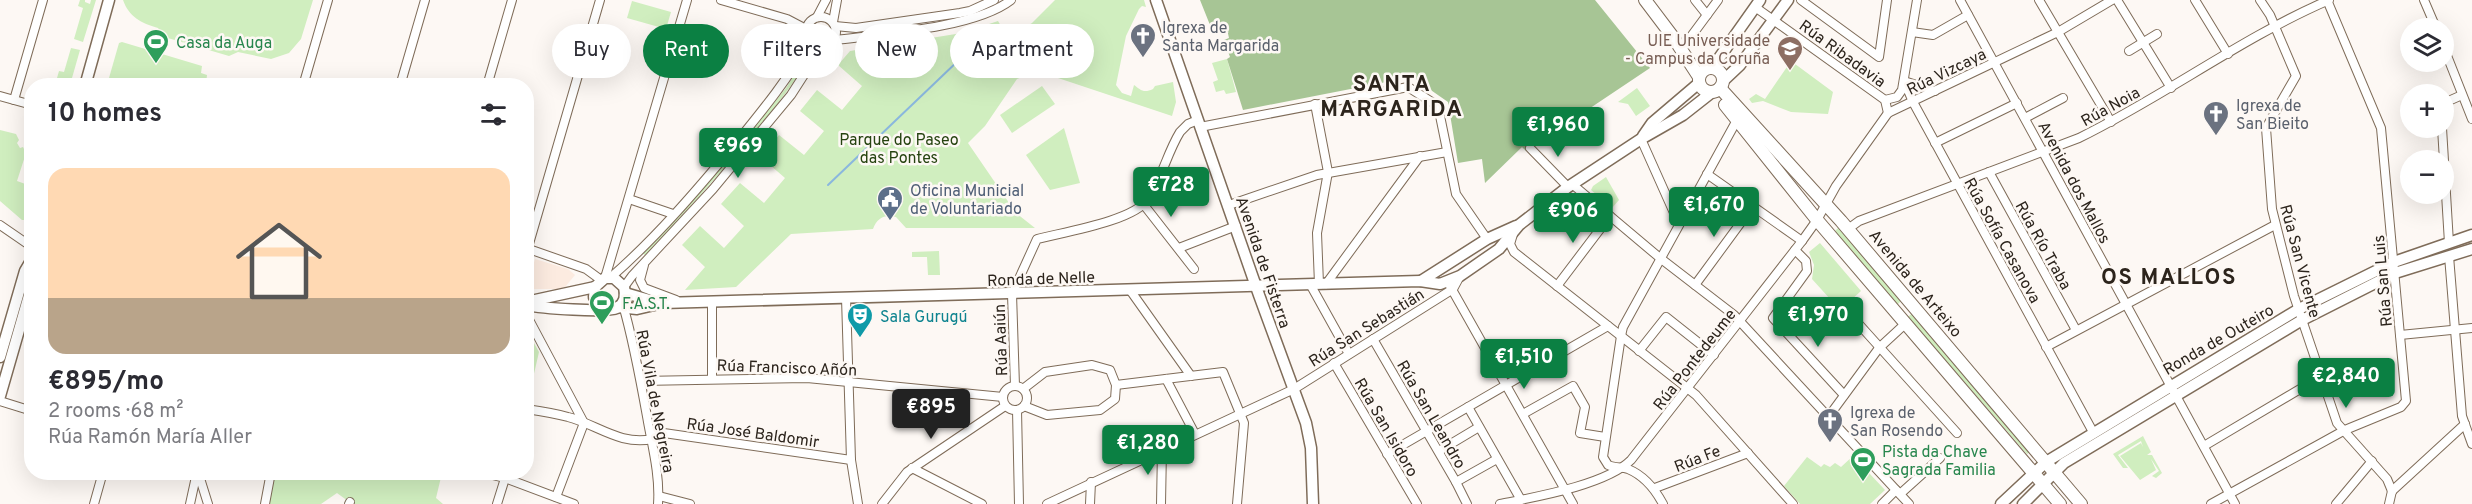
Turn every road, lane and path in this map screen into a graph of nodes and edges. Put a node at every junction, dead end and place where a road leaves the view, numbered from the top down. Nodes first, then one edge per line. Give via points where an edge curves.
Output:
1 (43, 0) edge
2 (110, 0) edge
3 (328, 0) edge
4 (425, 0) edge
5 (512, 0) edge
6 (600, 0) edge
7 (687, 0) edge
8 (721, 0) edge
9 (826, 0) edge
10 (837, 0) edge
11 (1011, 0) edge
12 (1156, 0) edge
13 (1645, 0) edge
14 (1695, 0) edge
15 (1718, 0) edge
16 (1788, 0) edge
17 (1801, 0) edge
18 (1887, 0) edge
19 (1917, 0) edge
20 (1960, 0) edge
21 (2038, 0) edge
22 (2112, 0) edge
23 (2117, 0) edge
24 (2195, 0) edge
25 (2260, 0) edge
26 (2328, 0) edge
27 (2424, 0) edge
28 (989, 1) edge
29 (1757, 3) edge
30 (1707, 15) junction
31 (1968, 15) junction
32 (817, 17) junction
33 (2432, 18) edge
34 (1774, 20) junction
35 (796, 24) edge
36 (809, 24) edge
37 (834, 24) joint
38 (1664, 24) junction
39 (843, 26) edge
40 (2274, 26) junction
41 (1912, 32) junction
42 (2058, 32) junction
43 (2157, 34) dead end
44 (843, 39) edge
45 (2143, 42) junction
46 (1684, 46) junction
47 (2128, 51) dead end
48 (2228, 54) junction
49 (1994, 62) junction
50 (2454, 72) edge
51 (1704, 74) junction
52 (87, 78) edge
53 (305, 78) edge
54 (402, 78) edge
55 (489, 78) edge
56 (786, 78) edge
57 (802, 78) edge
58 (1904, 81) junction
59 (1717, 88) junction
60 (2171, 88) junction
61 (1935, 91) junction
62 (2463, 95) junction
63 (0, 96) edge
64 (2062, 98) dead end
65 (2454, 99) edge
66 (14, 100) junction
67 (1885, 100) junction
68 (1913, 102) junction
69 (24, 103) edge
70 (2017, 103) junction
71 (1315, 104) junction
72 (1888, 113) junction
73 (2025, 118) junction
74 (2472, 119) edge
75 (1737, 120) junction
76 (2111, 122) junction
77 (1199, 123) junction
78 (2443, 138) edge
79 (1641, 139) junction
80 (1935, 143) junction
81 (1530, 148) dead end
82 (2043, 150) junction
83 (1447, 152) junction
84 (1420, 156) junction
85 (1328, 172) junction
86 (1989, 172) junction
87 (1707, 174) junction
88 (1957, 184) junction
89 (1570, 185) junction
90 (629, 199) junction
91 (1144, 205) junction
92 (1229, 205) junction
93 (1826, 205) junction
94 (1753, 206) junction
95 (673, 214) junction
96 (1610, 216) junction
97 (1817, 220) junction
98 (1679, 224) junction
99 (0, 225) edge
100 (1519, 225) junction
101 (2275, 225) junction
102 (534, 226) edge
103 (1236, 226) junction
104 (1848, 229) junction
105 (2472, 235) edge
106 (1487, 239) junction
107 (24, 241) edge
108 (1802, 241) junction
109 (2449, 243) junction
110 (1179, 248) junction
111 (1499, 249) junction
112 (2472, 249) edge
113 (1795, 250) junction
114 (534, 252) edge
115 (1514, 252) junction
116 (2449, 256) junction
117 (1660, 258) junction
118 (645, 261) junction
119 (2394, 268) junction
120 (1194, 269) dead end
121 (24, 274) edge
122 (1432, 276) junction
123 (603, 281) junction
124 (1420, 282) junction
125 (1318, 284) junction
126 (1255, 285) junction
127 (1695, 285) junction
128 (1450, 286) junction
129 (1557, 286) junction
130 (1130, 290) junction
131 (1012, 294) junction
132 (846, 298) junction
133 (623, 300) junction
134 (534, 302) edge
135 (712, 302) junction
136 (663, 303) junction
137 (683, 303) junction
138 (2126, 303) junction
139 (534, 305) edge
140 (603, 309) junction
141 (637, 309) junction
142 (1847, 311) dead end
143 (24, 314) edge
144 (2301, 314) junction
145 (627, 320) junction
146 (1740, 321) junction
147 (1905, 324) junction
148 (1608, 326) junction
149 (2472, 328) edge
150 (534, 329) edge
151 (2076, 330) junction
152 (2456, 330) junction
153 (2400, 335) junction
154 (1621, 336) junction
155 (1372, 339) junction
156 (2046, 347) junction
157 (1879, 348) junction
158 (1639, 351) junction
159 (1349, 354) junction
160 (1714, 355) junction
161 (0, 357) edge
162 (1334, 363) junction
163 (1191, 376) junction
164 (2322, 376) junction
165 (712, 378) junction
166 (1166, 379) junction
167 (641, 381) junction
168 (849, 381) junction
169 (2171, 384) junction
170 (1116, 385) junction
171 (1507, 385) junction
172 (1019, 388) junction
173 (1294, 389) junction
174 (1688, 389) junction
175 (1844, 395) junction
176 (0, 396) edge
177 (2177, 396) junction
178 (0, 401) edge
179 (1004, 402) junction
180 (1468, 407) junction
181 (24, 408) edge
182 (1020, 408) junction
183 (534, 410) edge
184 (1240, 413) junction
185 (1523, 414) junction
186 (1829, 416) junction
187 (584, 423) junction
188 (2465, 424) junction
189 (1479, 427) junction
190 (2345, 430) junction
191 (1427, 431) junction
192 (2093, 432) junction
193 (1957, 433) dead end
194 (1195, 434) junction
195 (651, 435) junction
196 (1605, 437) junction
197 (2472, 444) edge
198 (2204, 446) junction
199 (1162, 449) junction
200 (1438, 451) junction
201 (1748, 453) junction
202 (1387, 454) junction
203 (1940, 458) dead end
204 (1497, 459) junction
205 (851, 460) junction
206 (2372, 461) junction
207 (2046, 462) junction
208 (912, 468) junction
209 (1622, 468) junction
210 (2032, 472) junction
211 (2054, 472) junction
212 (101, 480) edge
213 (196, 480) edge
214 (200, 480) edge
215 (270, 480) edge
216 (504, 480) edge
217 (517, 480) edge
218 (1091, 482) junction
219 (1456, 482) junction
220 (2043, 484) junction
221 (1655, 488) junction
222 (2392, 490) junction
223 (1566, 491) junction
224 (1898, 492) junction
225 (2229, 494) junction
226 (556, 497) junction
227 (658, 500) edge
228 (1521, 500) junction
229 (94, 504) edge
230 (190, 504) edge
231 (208, 504) edge
232 (265, 504) edge
233 (497, 504) edge
234 (574, 504) edge
235 (690, 504) edge
236 (858, 504) edge
237 (882, 504) edge
238 (982, 504) edge
239 (1019, 504) edge
240 (1047, 504) edge
241 (1090, 504) edge
242 (1161, 504) edge
243 (1237, 504) edge
244 (1313, 504) edge
245 (1417, 504) edge
246 (1467, 504) edge
247 (1500, 504) edge
248 (1573, 504) edge
249 (1663, 504) edge
250 (1793, 504) edge
251 (1882, 504) edge
252 (1909, 504) edge
253 (2001, 504) edge
254 (2023, 504) edge
255 (2060, 504) edge
256 (2081, 504) edge
257 (2211, 504) edge
258 (2235, 504) edge
259 (2336, 504) edge
260 (2388, 504) edge

1 - 66 street
2 - 52 street
3 - 53 street
4 - 54 street
5 - 55 street
6 - 102 street
7 - 90 street
8 - 35 street
9 - 32 street
10 - 37 street
11 - 44 street via 988,13 959,22
12 - 77 street, Avenida de Fisterra
13 - 38 main road
14 - 30 street
15 - 30 street
16 - 34 street, Ronda de Nelle
17 - 18 street via 1879,57
19 - 41 street
20 - 31 street, Avenida dos Mallos
21 - 42 street
22 - 42 street, Rúa Vizcaya
23 - 45 street
24 - 48 street
25 - 40 street
26 - 40 street, Rúa Noia
26 - 119 street, Rúa San Luis via 2381,128
27 - 33 street
28 - 39 street via 970,11 868,27
29 - 34 street, Ronda de Nelle
29 - 51 street, Ronda de Nelle
30 - 46 street
31 - 41 street via 1933,34
31 - 49 street, Avenida dos Mallos
32 - 36 street
32 - 37 street via 826,17
34 - 59 street, Ronda de Nelle
34 - 67 street, Rúa Ribadavia
38 - 46 main road
38 - 51 main road
40 - 48 street, Rúa Noia
40 - 101 street, Rúa San Vicente via 2296,76 2266,128
41 - 58 street
42 - 49 street, Rúa Vizcaya
42 - 76 street
43 - 45 street
45 - 47 street
45 - 60 street
46 - 51 main road
48 - 60 street, Rúa Noia
49 - 61 street, Rúa Vizcaya
49 - 70 street, Avenida dos Mallos
50 - 62 street
51 - 59 main road via 1703,90
51 - 59 main road via 1721,74
51 - 79 street, Ronda de Nelle via 1652,123
56 - 95 street
57 - 118 street via 713,189
58 - 61 street
58 - 67 street via 1897,97
58 - 68 street, Rúa Sofía Casanova
59 - 75 main road, Avenida de Arteixo
59 - 79 street, Ronda de Nelle via 1683,115
59 - 93 main road, Avenida de Arteixo
60 - 76 street, Rúa Noia
61 - 68 street, Rúa Vizcaya
62 - 65 street
62 - 74 street
63 - 66 street
64 - 73 street
66 - 69 street
67 - 72 street, Rúa Ribadavia
68 - 72 street, Rúa Vizcaya
68 - 80 street, Rúa Sofía Casanova
70 - 73 street, Avenida dos Mallos
70 - 80 street
71 - 77 street
71 - 83 street via 1408,87 1438,106
71 - 85 street
72 - 93 street
73 - 82 street, Avenida dos Mallos
75 - 87 street
75 - 97 main road, Avenida de Arteixo
76 - 82 street, Rúa Noia
77 - 91 street via 1188,124 1180,132
77 - 92 street, Avenida de Fisterra
78 - 109 street
79 - 89 street, Ronda de Nelle
79 - 98 street
80 - 88 street, Rúa Sofía Casanova
81 - 89 street
82 - 86 street, Rúa Noia
82 - 138 street, Avenida dos Mallos
83 - 84 street
83 - 106 street via 1456,194
84 - 85 street
84 - 125 street
85 - 92 street
85 - 125 street via 1317,233
86 - 88 street, Rúa Noia
86 - 151 street, Rúa Río Traba
87 - 94 street
87 - 98 street
88 - 104 street, Rúa Noia
88 - 156 street, Rúa Sofía Casanova
89 - 96 street
89 - 100 street, Ronda de Nelle
90 - 95 street
90 - 123 street
91 - 110 street
91 - 131 street via 1123,216 1037,239
92 - 103 street, Avenida de Fisterra
93 - 97 street, Rúa Pontedeume
93 - 104 main road, Avenida de Arteixo
94 - 108 street
94 - 127 street
95 - 123 street via 637,253
96 - 117 street
96 - 129 street
97 - 108 street, Rúa Pontedeume
97 - 147 main road, Avenida de Arteixo
98 - 117 street
99 - 107 street
100 - 106 street, Ronda de Nelle
100 - 111 street, Ronda de Nelle
100 - 115 street via 1510,244
101 - 138 street
101 - 144 street, Rúa San Vicente
103 - 110 street
103 - 126 street, Avenida de Fisterra
104 - 207 main road, Avenida de Arteixo
105 - 109 street, Ronda de Outeiro
106 - 122 street, Ronda de Nelle
108 - 113 street, Rúa Pontedeume
109 - 119 street, Ronda de Outeiro
110 - 120 street
111 - 115 street
111 - 128 street, Ronda de Nelle
112 - 116 street, Ronda de Outeiro
113 - 146 street, Rúa Pontedeume
113 - 175 street via 1808,264 1808,271 1773,318
114 - 123 street via 586,269
115 - 129 street
116 - 119 street, Ronda de Outeiro
116 - 152 street
117 - 127 street
117 - 154 street
118 - 133 street
118 - 137 street via 640,276 644,288
119 - 144 street, Ronda de Outeiro
119 - 153 street, Rúa San Luis
121 - 161 street
122 - 124 street, Ronda de Nelle
122 - 128 street
123 - 133 street via 618,280
123 - 134 street
123 - 140 street via 594,297
124 - 125 street, Ronda de Nelle
124 - 128 street, Ronda de Nelle
125 - 126 street, Ronda de Nelle
125 - 159 street
126 - 130 street, Ronda de Nelle
126 - 173 street, Avenida de Fisterra
127 - 146 street
128 - 155 street, Rúa San Sebastián
128 - 171 street
129 - 148 street
130 - 131 street, Ronda de Nelle
130 - 163 street
131 - 132 street, Ronda de Nelle
131 - 172 street, Rúa Aaiún
132 - 135 street, Ronda de Nelle
132 - 168 street
133 - 136 street, Ronda de Nelle
133 - 140 street
133 - 141 street, Ronda de Nelle
133 - 145 street, Rúa Vila de Negreira
135 - 137 street, Ronda de Nelle
135 - 165 street
136 - 137 street, Ronda de Nelle
136 - 141 street, Ronda de Nelle
138 - 151 street
138 - 169 street, Avenida dos Mallos
139 - 140 street
141 - 145 street
142 - 157 street
143 - 176 street
144 - 164 street, Rúa San Vicente
144 - 169 street, Ronda de Outeiro
144 - 177 street, Ronda de Outeiro
145 - 167 street, Rúa Vila de Negreira
146 - 160 street, Rúa Pontedeume
146 - 186 street
147 - 157 street
147 - 210 main road, Avenida de Arteixo
148 - 154 street
148 - 171 street
149 - 152 street
150 - 187 street
151 - 156 street
152 - 153 street
152 - 188 street
153 - 190 street, Rúa San Luis via 2406,401 2401,407
154 - 158 street
154 - 196 street
155 - 159 street, Rúa San Sebastián
155 - 191 street, Rúa San Leandro
156 - 192 street, Rúa Sofía Casanova
157 - 175 street
157 - 193 street
158 - 160 street via 1666,317
158 - 174 street
159 - 162 street, Rúa San Sebastián
160 - 174 street, Rúa Pontedeume
162 - 173 street, Rúa San Sebastián
162 - 202 street, Rúa San Isidoro
163 - 166 street
163 - 184 street via 1223,372
164 - 190 street, Rúa San Vicente via 2337,423
164 - 198 street
165 - 167 street, Rúa Francisco Añón
165 - 168 street, Rúa Francisco Añón
166 - 170 street
166 - 194 street
167 - 195 street, Rúa Vila de Negreira
168 - 179 street, Rúa Francisco Añón
168 - 205 street
169 - 177 street, Avenida dos Mallos
169 - 192 street, Ronda de Outeiro
170 - 172 street via 1110,370 1092,365 1045,372
170 - 182 street, Rúa Francisco Añón via 1115,399 1100,410 1047,415
171 - 180 street
171 - 185 street
172 - 179 street via 1008,388
172 - 182 street, Rúa Aaiún via 1027,399
173 - 184 street, Rúa San Sebastián
173 - 244 street, Avenida de Fisterra via 1310,436
174 - 201 street
174 - 209 street, Rúa Pontedeume
175 - 186 street
177 - 198 street, Avenida dos Mallos
177 - 211 street, Ronda de Outeiro
178 - 181 street
179 - 182 street, Rúa Francisco Añón
179 - 208 street
180 - 189 street
180 - 191 street
182 - 239 street, Rúa Aaiún
183 - 187 street, Rúa José Baldomir
184 - 194 street, Rúa San Sebastián
184 - 243 street via 1244,423
185 - 196 street via 1573,386 1584,407 1580,433
185 - 223 street
186 - 224 street
187 - 195 street, Rúa José Baldomir via 621,438 642,441
187 - 226 street
188 - 197 street
188 - 222 street
189 - 200 street
189 - 204 street
190 - 206 street, Rúa San Vicente
190 - 225 street
191 - 200 street, Rúa San Leandro
191 - 202 street
192 - 207 street, Ronda de Outeiro
194 - 199 street, Rúa San Sebastián
195 - 205 street, Rúa José Baldomir
195 - 227 street, Rúa Vila de Negreira
196 - 209 street via 1604,461
198 - 225 street, Avenida dos Mallos
199 - 218 street, Rúa San Sebastián
199 - 242 street
200 - 219 street, Rúa San Leandro
201 - 221 street, Rúa Fe
201 - 250 street
202 - 245 street, Rúa San Isidoro
203 - 224 street
204 - 219 street
204 - 228 street
205 - 236 street
206 - 222 street, Rúa San Vicente
206 - 259 street
207 - 210 street, Ronda de Outeiro
207 - 211 main road, Avenida de Arteixo
208 - 237 street
208 - 238 street
209 - 221 street
209 - 223 street
210 - 220 main road, Avenida de Arteixo
210 - 253 street, Ronda de Outeiro
211 - 220 street, Ronda de Outeiro
211 - 256 main road, Avenida de Arteixo
212 - 229 street
213 - 230 street
214 - 231 street
215 - 232 street
216 - 233 street
217 - 226 street
218 - 240 street, Rúa San Sebastián
218 - 241 street
219 - 246 street, Rúa San Leandro
220 - 254 street, Ronda de Outeiro
220 - 255 main road, Avenida de Arteixo
221 - 249 street
222 - 260 street
223 - 228 street
223 - 248 street
224 - 251 street
224 - 252 street
225 - 257 street
225 - 258 street, Avenida dos Mallos
226 - 234 street
227 - 235 street
228 - 247 street

